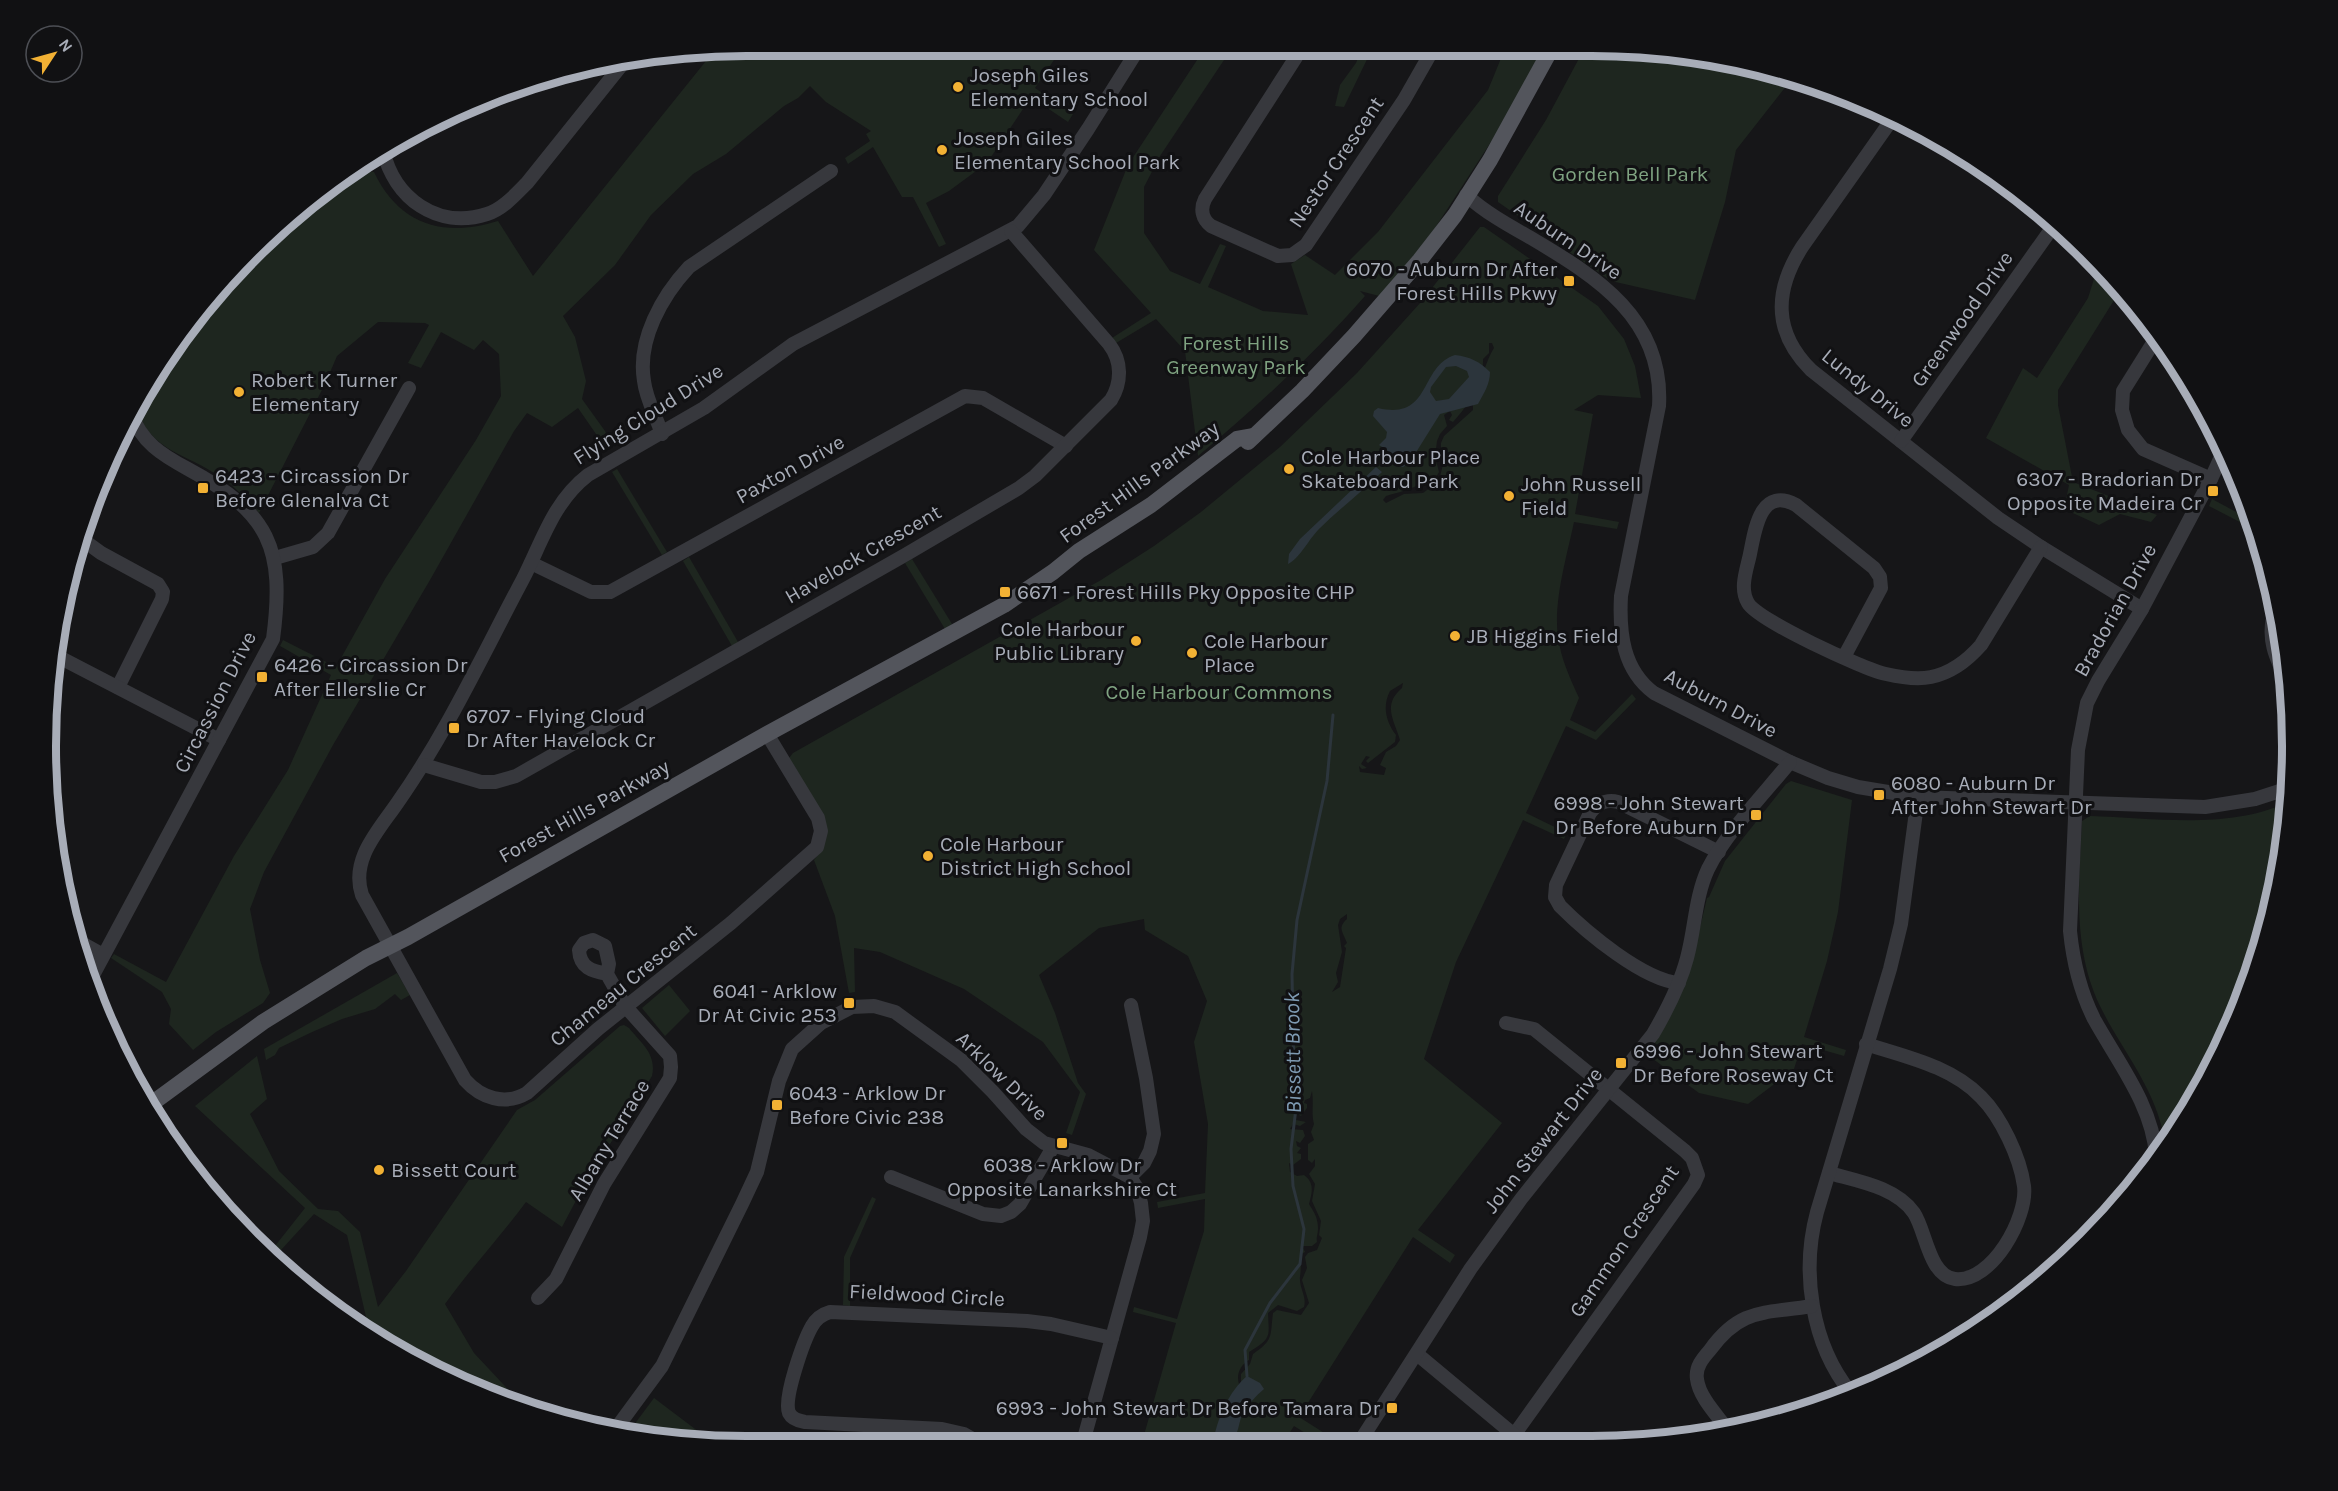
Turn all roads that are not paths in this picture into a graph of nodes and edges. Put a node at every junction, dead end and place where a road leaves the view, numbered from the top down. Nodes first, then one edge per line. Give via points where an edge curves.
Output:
1 (1134, 56) edge
2 (1297, 56) edge
3 (1429, 56) edge
4 (1547, 56) edge
5 (620, 67) edge
6 (1889, 123) edge
7 (386, 157) edge
8 (831, 171) dead end
9 (1466, 195) junction
10 (1011, 231) junction
11 (2051, 231) edge
12 (2153, 343) edge
13 (409, 387) dead end
14 (136, 423) edge
15 (662, 434) junction
16 (1901, 441) junction
17 (1066, 446) junction
18 (2220, 459) edge
19 (2211, 479) junction
20 (87, 542) edge
21 (2041, 547) junction
22 (275, 558) junction
23 (531, 563) junction
24 (2142, 609) junction
25 (2271, 624) edge
26 (1844, 657) junction
27 (2277, 657) edge
28 (61, 658) edge
29 (118, 687) junction
30 (767, 734) junction
31 (219, 740) junction
32 (1790, 762) junction
33 (424, 765) junction
34 (2281, 791) edge
35 (1918, 797) junction
36 (2076, 802) junction
37 (1719, 852) junction
38 (85, 945) edge
39 (390, 945) junction
40 (103, 955) junction
41 (94, 973) edge
42 (607, 974) dead end
43 (1679, 983) junction
44 (1131, 1005) dead end
45 (625, 1006) junction
46 (1506, 1023) dead end
47 (1866, 1044) junction
48 (1609, 1089) junction
49 (155, 1101) edge
50 (2154, 1145) edge
51 (1053, 1146) junction
52 (1829, 1173) junction
53 (891, 1177) dead end
54 (1130, 1177) junction
55 (538, 1298) dead end
56 (1812, 1306) junction
57 (1112, 1338) junction
58 (1417, 1354) junction
59 (1847, 1387) edge
60 (1723, 1423) edge
61 (620, 1424) edge
62 (968, 1436) edge
63 (1085, 1436) edge
64 (1364, 1436) edge
65 (1515, 1436) edge
66 (1523, 1436) edge

1 - 10 street, Flying Cloud Drive via 1040,201
2 - 3 street, Nestor Crescent via 1202,208 1211,226 1282,256 1296,254 1306,245
4 - 9 main road, Forest Hills Parkway via 1490,160
5 - 7 street via 527,183 508,202 488,214 454,219 424,210 395,182
6 - 16 street, Lundy Drive via 1795,258 1780,306 1787,335 1800,360
8 - 15 street via 689,267 679,278 652,324 643,352 646,392
9 - 30 main road, Forest Hills Parkway via 1455,215 1354,336 1254,436 1237,439 1151,505 1004,605
9 - 32 street, Auburn Drive via 1481,209 1559,254 1605,287 1631,314 1650,346 1659,381 1659,406 1620,608 1624,646 1634,671 1645,686 1661,697
10 - 15 street, Flying Cloud Drive via 793,344
10 - 17 street, Havelock Crescent via 1118,359 1115,394
11 - 16 street, Greenwood Drive
12 - 19 street via 2123,391 2122,410 2128,430 2143,449
13 - 22 street via 328,533 308,549
14 - 22 street, Circassion Drive via 156,450 214,483 246,509
15 - 23 street, Flying Cloud Drive via 610,461 578,484 553,514
16 - 21 street, Lundy Drive
17 - 23 street, Paxton Drive via 983,398 965,396 610,592 591,592
17 - 33 street, Havelock Crescent via 1019,488 516,776 481,782
18 - 19 street, Bradorian Drive
19 - 24 street, Bradorian Drive
20 - 29 street via 163,590
21 - 24 street, Lundy Drive
21 - 26 street via 1981,645 1962,664 1931,677 1916,678 1883,673
22 - 31 street, Circassion Drive via 278,594 273,639
23 - 33 street, Flying Cloud Drive
24 - 36 street, Bradorian Drive via 2087,703 2078,750
25 - 27 street via 2272,645
26 - 26 street via 1760,615 1747,603 1744,589 1758,518 1769,504 1785,501 1796,505 1880,575 1881,588
28 - 29 street
29 - 31 street
30 - 39 main road, Forest Hills Parkway
30 - 45 street, Chameau Crescent via 818,818 821,831 817,847 731,923
31 - 40 street, Circassion Drive
32 - 35 street, Auburn Drive via 1858,787
32 - 37 street, John Stewart Drive
33 - 39 street, Flying Cloud Drive via 367,847 359,866 362,895
34 - 36 street, Auburn Drive via 2205,807
35 - 36 street, Auburn Drive
35 - 47 street via 1901,924
36 - 50 street, Bradorian Drive via 2070,931 2074,960 2094,1017 2152,1128
37 - 43 street, John Stewart Drive via 1703,883
37 - 43 street via 1618,802 1606,801 1590,813 1556,885 1555,897 1560,906 1615,952 1638,969
38 - 40 street
39 - 45 street, Chameau Crescent via 465,1080 493,1098 514,1099 527,1093
39 - 49 main road, Forest Hills Parkway via 252,1029
40 - 41 street, Circassion Drive
42 - 45 street, Albany Terrace
43 - 48 street, John Stewart Drive via 1653,1034
44 - 54 street via 1154,1134 1144,1163
45 - 55 street, Albany Terrace via 670,1056 670,1078 604,1184 556,1279
46 - 48 street via 1534,1029
47 - 52 street
47 - 52 street via 1952,1074 1979,1095 1996,1115 2013,1150 2024,1187 2022,1209 1994,1261 1977,1273 1956,1279 1944,1276 1936,1267 1920,1223 1904,1202 1881,1189
48 - 58 street, John Stewart Drive via 1471,1268
48 - 66 street, Gammon Crescent via 1692,1158 1697,1177
51 - 53 street via 1020,1204 1001,1216 984,1214
51 - 54 street, Arklow Drive via 1099,1160
51 - 61 street, Arklow Drive via 1026,1129 960,1060 892,1011 874,1006 852,1007 821,1023 792,1049 784,1065 757,1172 662,1366
52 - 56 street via 1811,1232
54 - 57 street via 1139,1193 1143,1221
56 - 59 street via 1825,1347
56 - 60 street via 1744,1318 1722,1334 1700,1363 1696,1380
57 - 62 street, Fieldwood Circle via 1027,1321 830,1312 814,1323 788,1399 793,1418 805,1422 942,1429
57 - 63 street
58 - 64 street, John Stewart Drive
58 - 65 street

